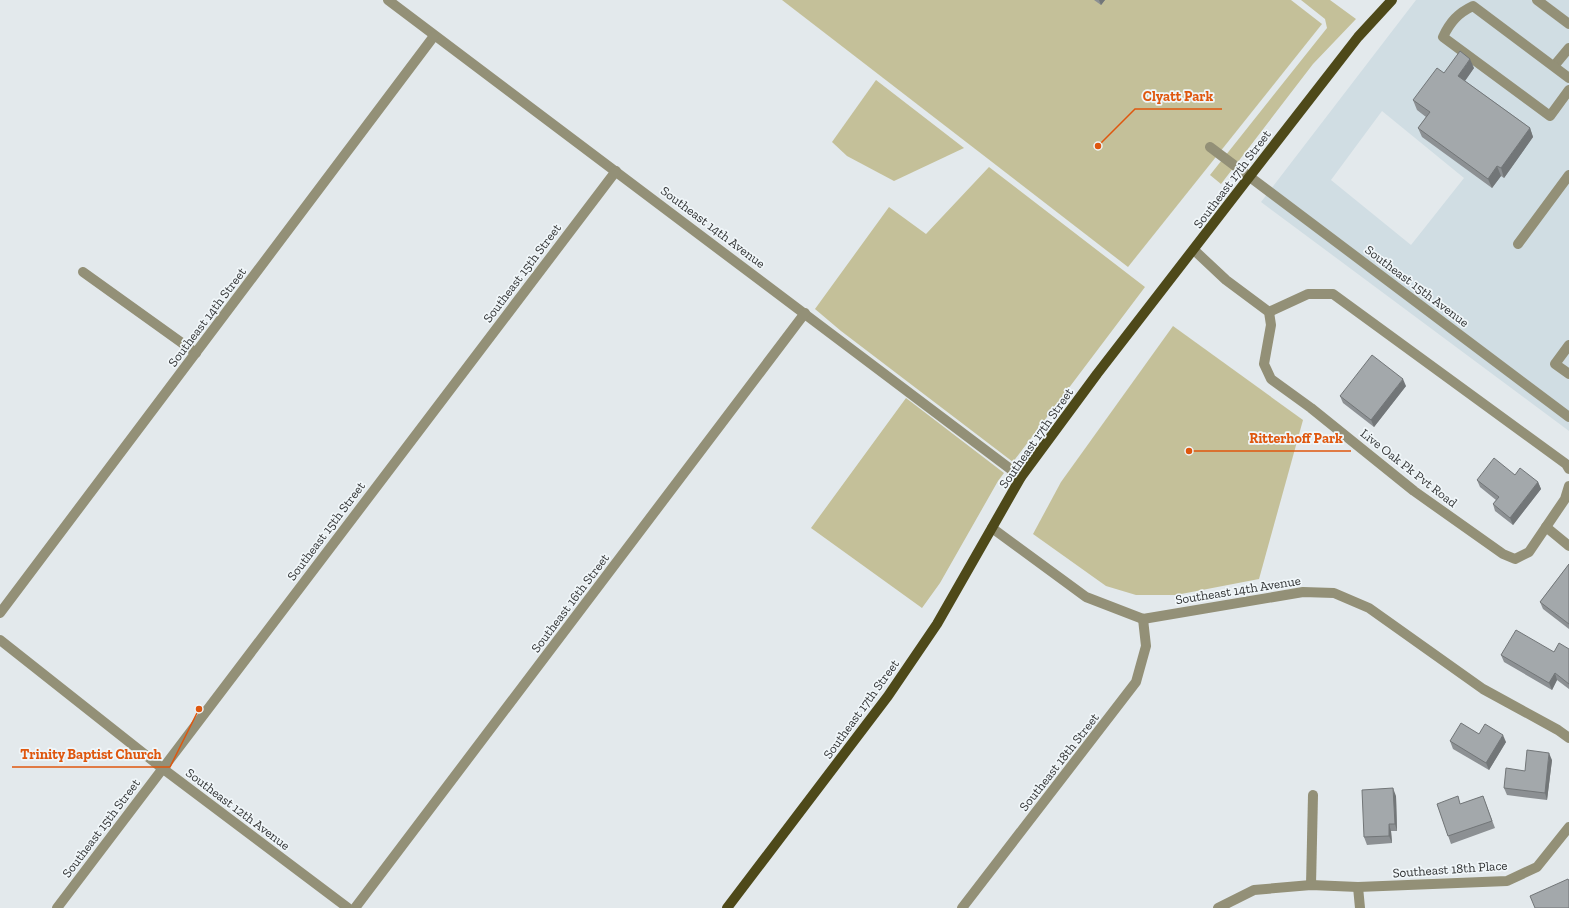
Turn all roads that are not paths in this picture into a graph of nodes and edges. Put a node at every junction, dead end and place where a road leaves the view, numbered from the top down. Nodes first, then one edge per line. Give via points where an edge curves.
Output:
1 (388, 0) edge
2 (1385, 0) edge
3 (1392, 0) edge
4 (1537, 0) edge
5 (1375, 17) junction
6 (1569, 24) edge
7 (434, 36) junction
8 (1569, 48) edge
9 (1554, 66) junction
10 (1569, 78) edge
11 (1569, 90) edge
12 (1210, 147) dead end
13 (616, 171) junction
14 (1569, 175) edge
15 (1250, 176) junction
16 (1565, 187) edge
17 (1518, 244) dead end
18 (1194, 250) junction
19 (83, 272) dead end
20 (1269, 312) junction
21 (806, 313) junction
22 (1569, 345) edge
23 (196, 353) junction
24 (1569, 374) edge
25 (1567, 412) edge
26 (1569, 469) edge
27 (1021, 476) junction
28 (1569, 486) edge
29 (1546, 527) junction
30 (992, 528) junction
31 (1569, 546) edge
32 (0, 613) edge
33 (1143, 619) junction
34 (0, 640) edge
35 (1569, 738) edge
36 (162, 768) junction
37 (1313, 795) dead end
38 (1569, 827) edge
39 (1311, 885) junction
40 (1358, 887) junction
41 (57, 908) edge
42 (348, 908) edge
43 (355, 908) edge
44 (727, 908) edge
45 (962, 908) edge
46 (1218, 908) edge
47 (1360, 908) edge

1 - 7 street, Southeast 14th Avenue
2 - 5 main road, Southeast 17th Street
3 - 5 main road, Southeast 17th Street
4 - 6 street
5 - 15 main road, Southeast 17th Street
7 - 13 street, Southeast 14th Avenue
7 - 23 street, Southeast 14th Street
8 - 9 street
9 - 10 street
9 - 11 street via 1473,6 1459,13 1443,37 1550,116
12 - 15 street, Southeast 15th Avenue
13 - 21 street, Southeast 14th Avenue
13 - 36 street, Southeast 15th Street
14 - 16 street
15 - 18 main road, Southeast 17th Street
15 - 25 street, Southeast 15th Avenue
16 - 17 street
18 - 20 street via 1226,280
18 - 27 main road, Southeast 17th Street
19 - 23 street
20 - 26 street via 1308,294 1333,294 1566,464
20 - 29 street, Live Oak Pk Pvt Road via 1271,325 1264,364 1271,379 1414,491 1503,554 1515,559 1529,552
21 - 27 street, Southeast 14th Avenue
21 - 43 street, Southeast 16th Street
22 - 24 street via 1555,364
23 - 32 street, Southeast 14th Street
27 - 30 main road, Southeast 17th Street
28 - 29 street, Live Oak Pk Pvt Road via 1565,499
29 - 31 street
30 - 33 street via 1086,597
30 - 44 main road, Southeast 17th Street via 937,624 888,696
33 - 35 street, Southeast 14th Avenue via 1303,592 1334,593 1369,608 1483,689
33 - 45 street, Southeast 18th Street via 1146,646 1136,682
34 - 36 street, Southeast 12th Avenue
36 - 41 street, Southeast 15th Street
36 - 42 street, Southeast 12th Avenue
37 - 39 street
38 - 40 street, Southeast 18th Place via 1537,867 1508,881
39 - 40 street, Southeast 18th Place
39 - 46 street, Southeast 18th Place via 1254,890
40 - 47 street

